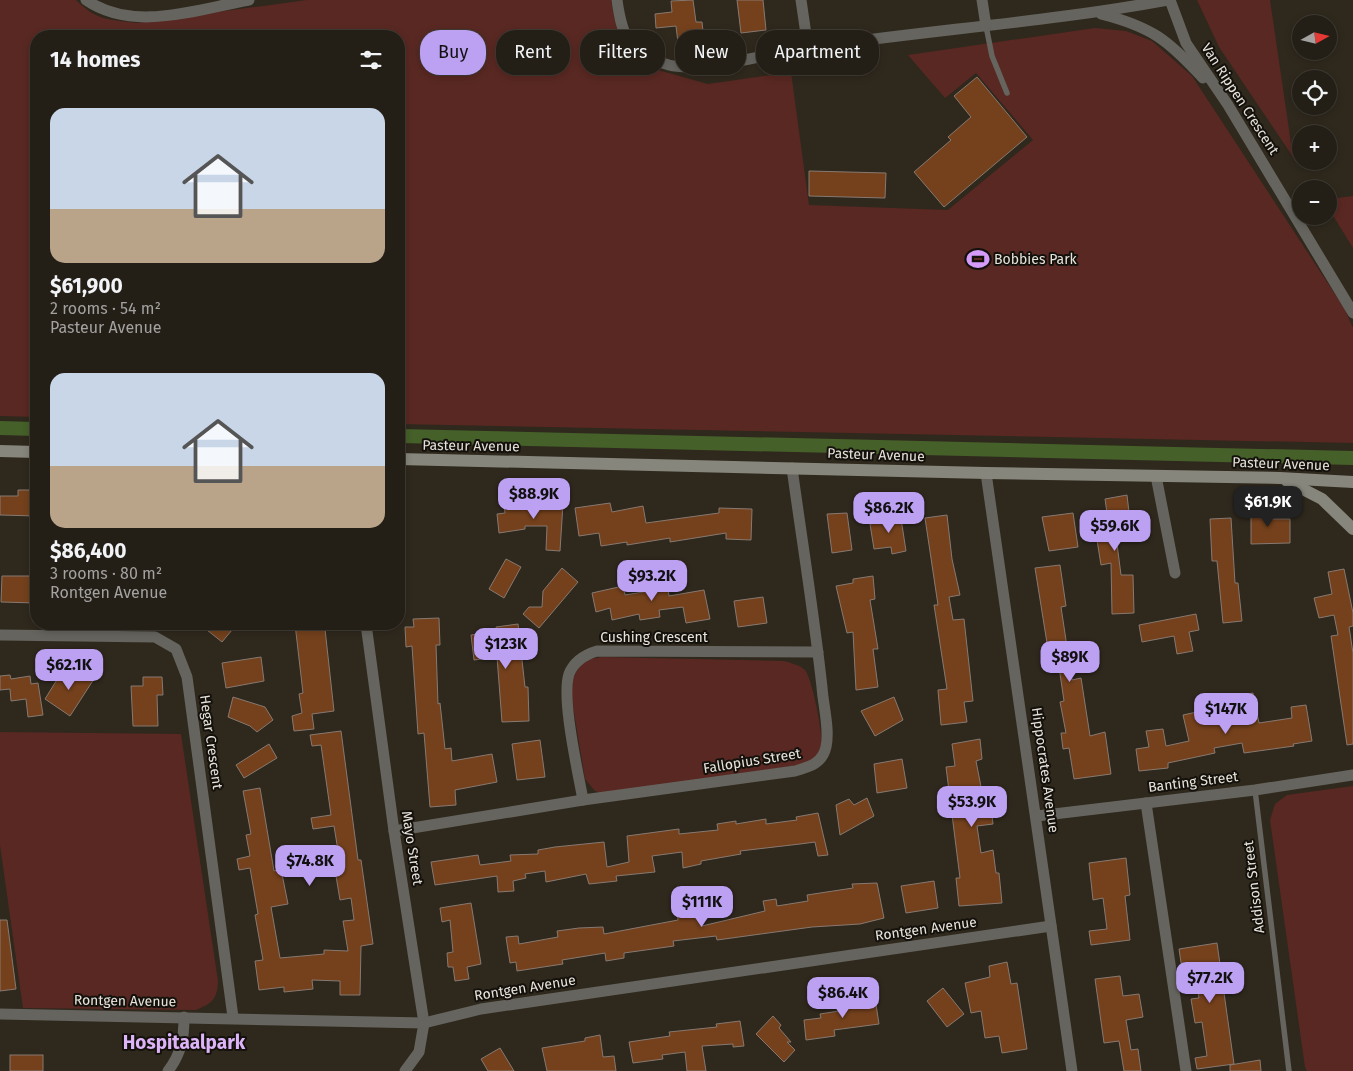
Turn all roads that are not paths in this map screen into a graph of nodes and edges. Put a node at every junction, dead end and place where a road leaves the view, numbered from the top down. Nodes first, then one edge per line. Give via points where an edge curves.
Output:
1 (249, 0) edge
2 (617, 0) edge
3 (801, 0) edge
4 (982, 0) edge
5 (1169, 0) edge
6 (90, 3) edge
7 (1097, 13) junction
8 (986, 26) junction
9 (805, 30) edge
10 (879, 39) edge
11 (756, 57) edge
12 (1007, 93) dead end
13 (1228, 105) junction
14 (1353, 313) edge
15 (0, 451) edge
16 (30, 452) edge
17 (405, 459) edge
18 (792, 468) junction
19 (986, 473) junction
20 (1156, 476) junction
21 (1280, 478) junction
22 (1353, 482) edge
23 (1353, 529) edge
24 (1175, 573) dead end
25 (367, 630) edge
26 (0, 635) edge
27 (818, 652) junction
28 (1353, 775) edge
29 (1255, 790) junction
30 (583, 800) junction
31 (1146, 803) junction
32 (1037, 816) junction
33 (394, 831) junction
34 (1051, 926) junction
35 (0, 1014) edge
36 (184, 1017) junction
37 (233, 1017) junction
38 (424, 1023) junction
39 (168, 1071) edge
40 (405, 1071) edge
41 (1072, 1071) edge
42 (1186, 1071) edge
43 (1289, 1071) edge

1 - 6 street via 142,18 117,15
2 - 11 street via 625,37 650,57 681,67
3 - 9 street
4 - 8 street
5 - 7 street
5 - 13 street, Van Rippen Crescent via 1186,42
7 - 8 street
7 - 13 street via 1136,23 1169,42
8 - 10 street
8 - 12 lane via 992,56
13 - 14 street, Van Rippen Crescent
15 - 16 street
17 - 18 street, Pasteur Avenue
18 - 19 street, Pasteur Avenue
18 - 27 street, Fallopius Street
19 - 20 street, Pasteur Avenue
19 - 32 street, Hippocrates Avenue
20 - 21 street, Pasteur Avenue
20 - 24 street
21 - 22 street, Pasteur Avenue
21 - 23 street via 1322,499
25 - 33 street, Mayo Street
26 - 37 street, Hegar Crescent via 155,637 176,650 187,677
27 - 30 street, Fallopius Street via 826,747 812,767
27 - 30 street, Cushing Crescent via 598,651 586,654 576,662 567,683 567,702
28 - 29 street, Banting Street
29 - 31 street, Banting Street
29 - 43 lane, Addison Street
30 - 33 street, Fallopius Street
31 - 32 street, Banting Street
31 - 42 street
32 - 34 street, Hippocrates Avenue
33 - 38 street, Mayo Street
34 - 38 street, Rontgen Avenue via 482,1009
34 - 41 street, Hippocrates Avenue
35 - 36 street, Rontgen Avenue
36 - 37 street, Rontgen Avenue
36 - 39 street via 184,1040 177,1060
37 - 38 street, Rontgen Avenue
38 - 40 street, Mayo Street via 419,1052

